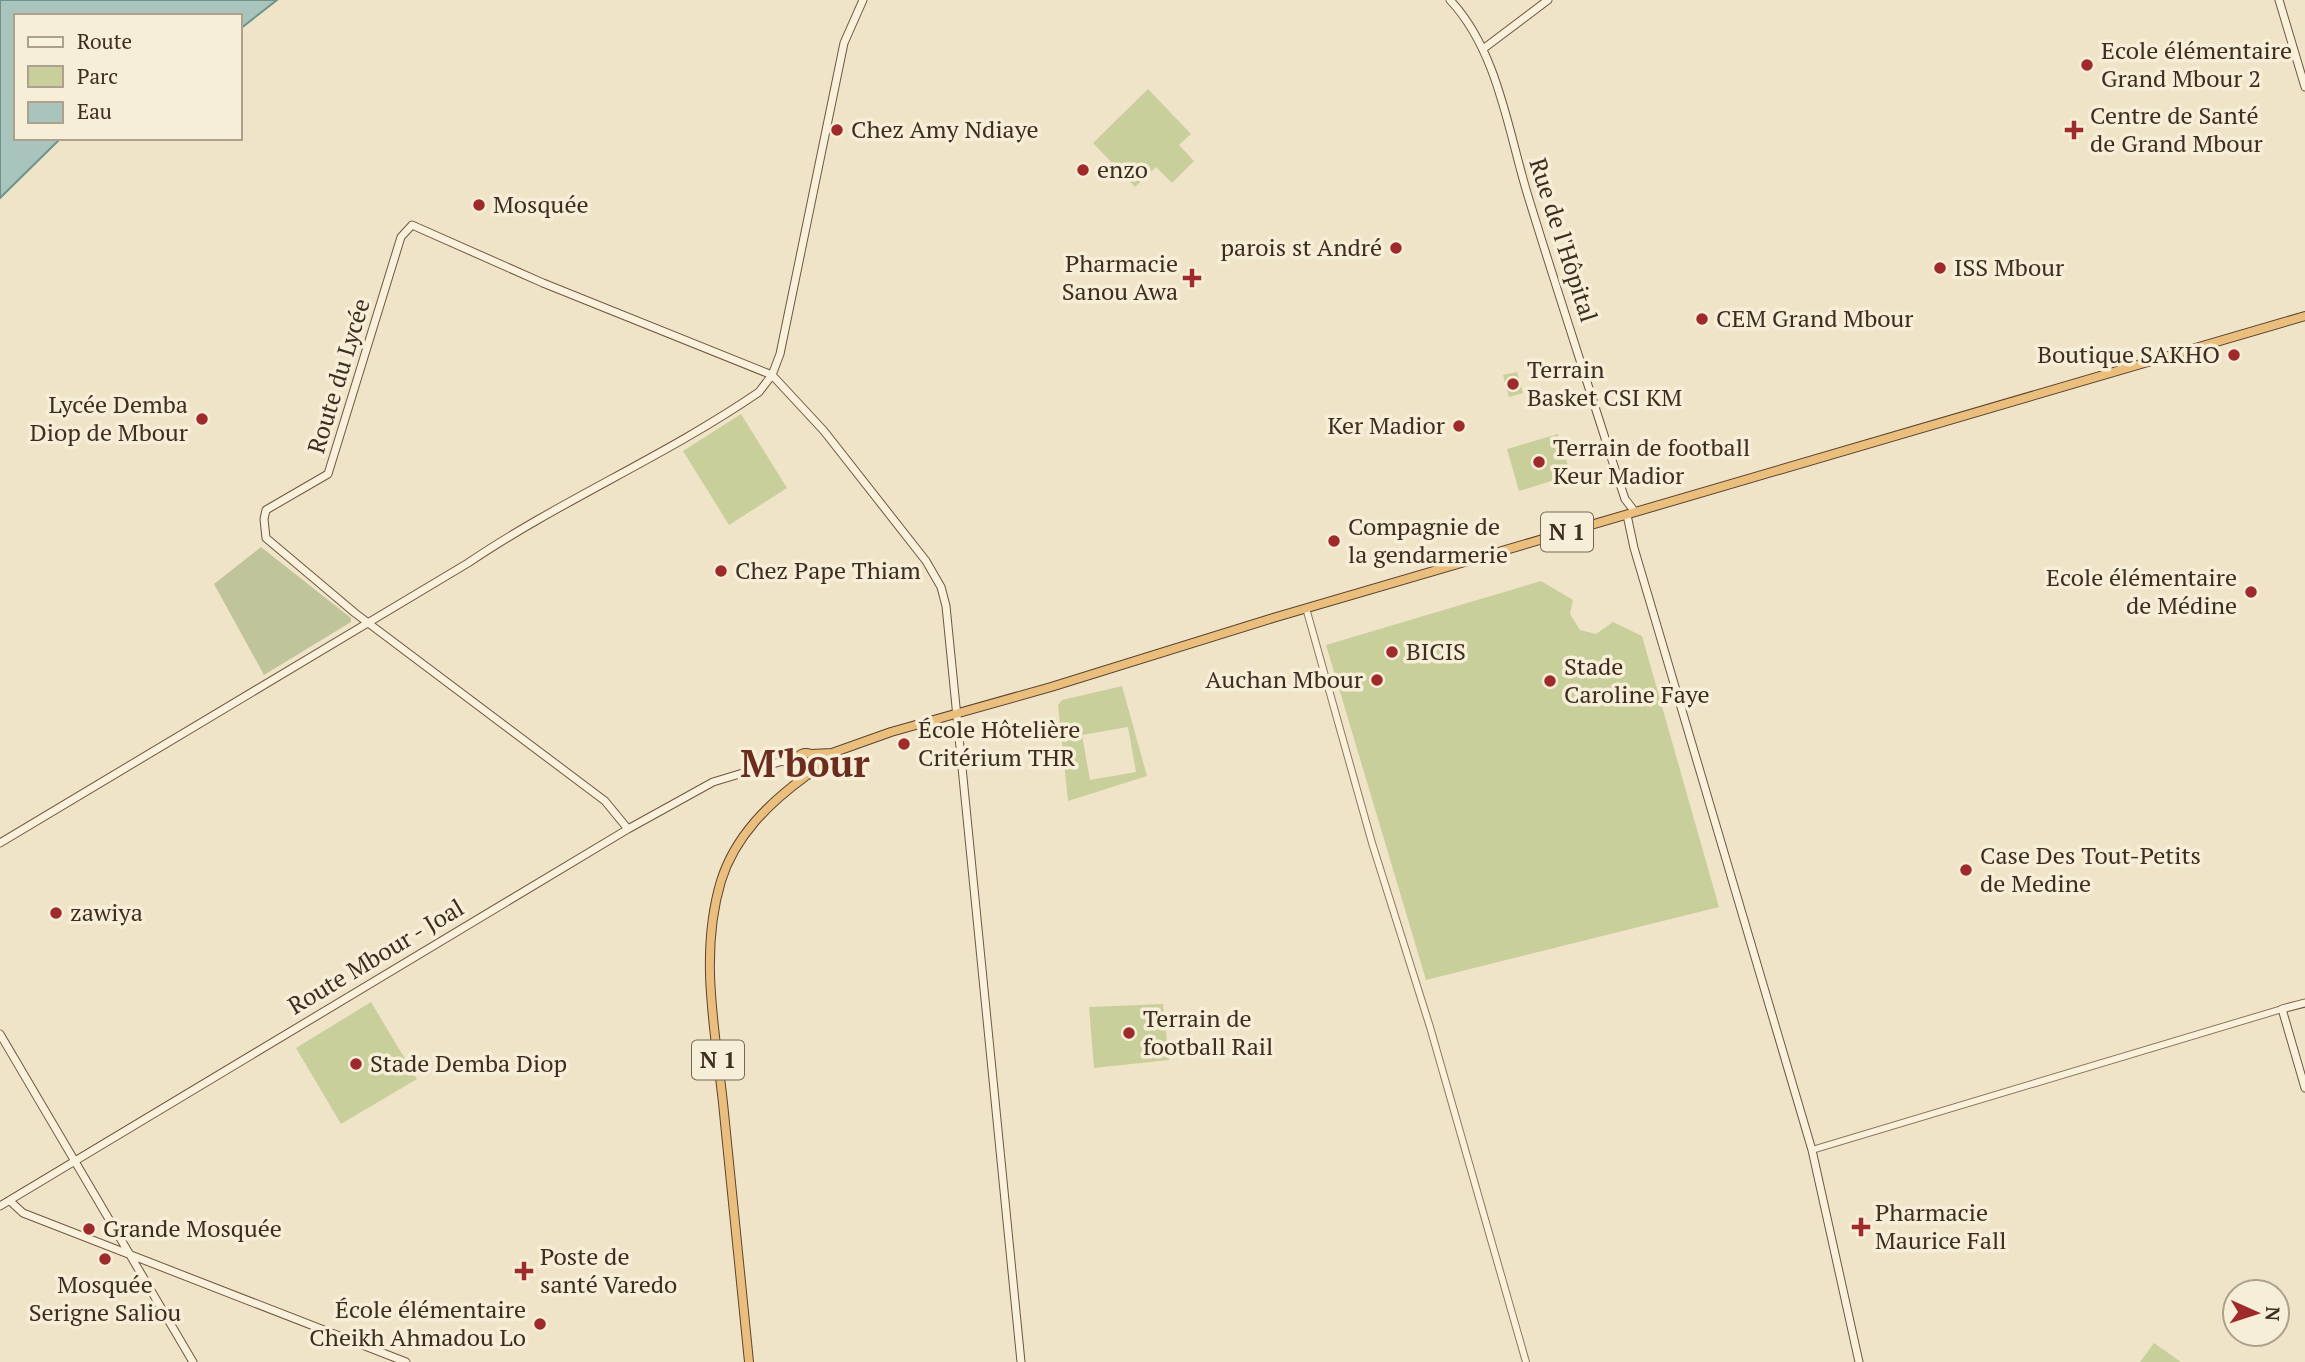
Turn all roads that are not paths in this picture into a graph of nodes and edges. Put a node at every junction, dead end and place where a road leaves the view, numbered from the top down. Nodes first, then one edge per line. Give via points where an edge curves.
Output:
1 (863, 0) edge
2 (1450, 0) edge
3 (1548, 0) edge
4 (2279, 0) edge
5 (1483, 49) junction
6 (2305, 86) edge
7 (2305, 316) edge
8 (772, 375) junction
9 (1625, 499) junction
10 (1628, 514) junction
11 (1306, 608) junction
12 (368, 621) junction
13 (956, 713) junction
14 (832, 753) junction
15 (811, 754) junction
16 (799, 756) junction
17 (780, 761) junction
18 (816, 768) junction
19 (800, 771) junction
20 (628, 829) junction
21 (0, 843) edge
22 (2305, 1003) edge
23 (2282, 1009) junction
24 (0, 1034) edge
25 (2305, 1088) edge
26 (1812, 1150) junction
27 (74, 1161) junction
28 (10, 1201) junction
29 (0, 1206) edge
30 (131, 1255) junction
31 (193, 1362) edge
32 (406, 1362) edge
33 (749, 1362) edge
34 (1021, 1362) edge
35 (1526, 1362) edge
36 (1859, 1362) edge

1 - 8 main road via 844,43
2 - 5 main road, Rue de l'Hôpital
3 - 5 main road
4 - 6 main road
5 - 9 main road, Rue de l'Hôpital
7 - 10 highway, N 1
8 - 12 main road via 759,392 740,405 510,534
8 - 12 main road, Route du Lycée via 412,225 401,237 328,474 266,510 264,519 266,538 274,547
8 - 13 main road via 824,431 939,582 946,606
9 - 10 main road
9 - 10 main road
10 - 11 highway, N 1
10 - 26 main road via 1634,548
11 - 13 highway, N 1
11 - 35 street
12 - 20 main road via 605,801
12 - 21 main road
13 - 14 highway, N 1
13 - 34 main road
14 - 15 highway, N 1
14 - 18 highway, N 1
15 - 16 highway, N 1
15 - 18 highway
16 - 17 main road, Route Mbour - Joal
16 - 19 highway
17 - 19 main road
17 - 20 main road, Route Mbour - Joal via 713,782
18 - 19 highway, N 1
19 - 33 highway, N 1 via 793,785 757,818 730,859 711,924 711,1000
20 - 27 main road, Route Mbour - Joal
22 - 23 main road
23 - 25 main road
23 - 26 street
24 - 27 main road
26 - 36 main road
27 - 28 main road, Route Mbour - Joal
27 - 30 main road
28 - 29 main road, Route Mbour - Joal
28 - 30 main road via 23,1213
30 - 31 main road
30 - 32 main road

